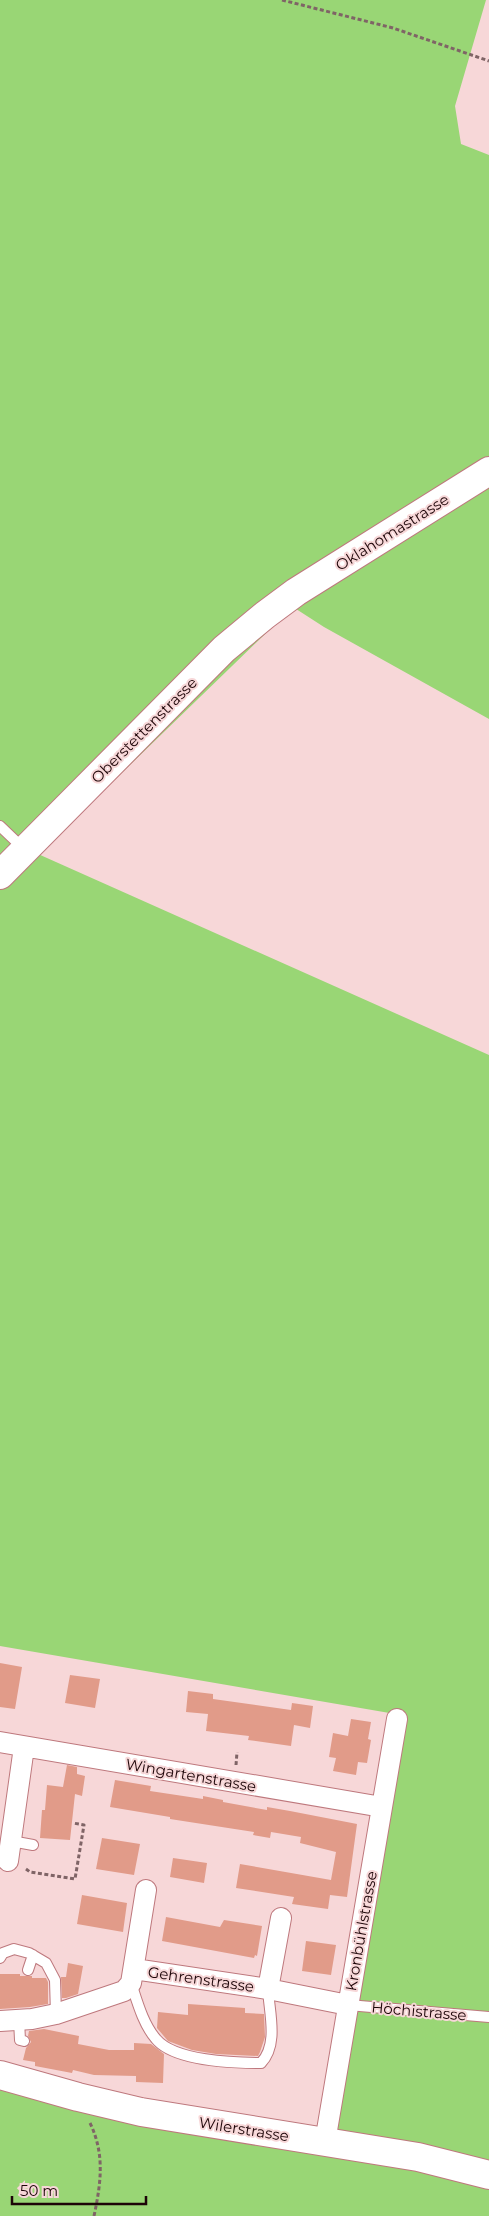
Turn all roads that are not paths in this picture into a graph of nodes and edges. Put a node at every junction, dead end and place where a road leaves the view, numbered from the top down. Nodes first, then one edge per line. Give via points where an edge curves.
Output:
1 (489, 471) edge
2 (296, 592) joint
3 (0, 826) edge
4 (25, 850) junction
5 (0, 875) edge
6 (397, 1719) dead end
7 (0, 1742) edge
8 (24, 1747) junction
9 (382, 1807) junction
10 (11, 1841) junction
11 (33, 1845) dead end
12 (17, 1865) road end
13 (146, 1890) dead end
14 (281, 1918) dead end
15 (33, 1955) junction
16 (0, 1958) edge
17 (28, 1970) dead end
18 (130, 1981) junction
19 (268, 1989) junction
20 (348, 2005) junction
21 (56, 2014) junction
22 (489, 2017) edge
23 (10, 2020) edge
24 (24, 2041) dead end
25 (0, 2075) edge
26 (325, 2142) junction
27 (489, 2175) edge

1 - 2 street, Oklahomastrasse
2 - 4 street, Oberstettenstrasse via 224,649
3 - 4 lane
4 - 5 street, Oberstettenstrasse
6 - 9 street, Kronbühlstrasse
7 - 8 street, Wingartenstrasse
8 - 9 street, Wingartenstrasse
8 - 10 street
9 - 20 street, Kronbühlstrasse
10 - 11 lane
10 - 12 street
13 - 18 street, Gehrenstrasse
14 - 19 street, Gehrenstrasse
15 - 16 lane via 14,1950 3,1953
15 - 17 lane
15 - 21 lane via 46,1963 55,1980
18 - 19 street, Gehrenstrasse
18 - 19 lane via 156,2040 181,2055 241,2063 262,2063 268,2056 271,2036
18 - 21 street
19 - 20 street, Gehrenstrasse
20 - 22 lane, Höchistrasse
20 - 26 street, Kronbühlstrasse
21 - 23 street
23 - 24 lane via 20,2040
25 - 26 street, Wilerstrasse via 141,2112
26 - 27 street, Wilerstrasse via 418,2157

